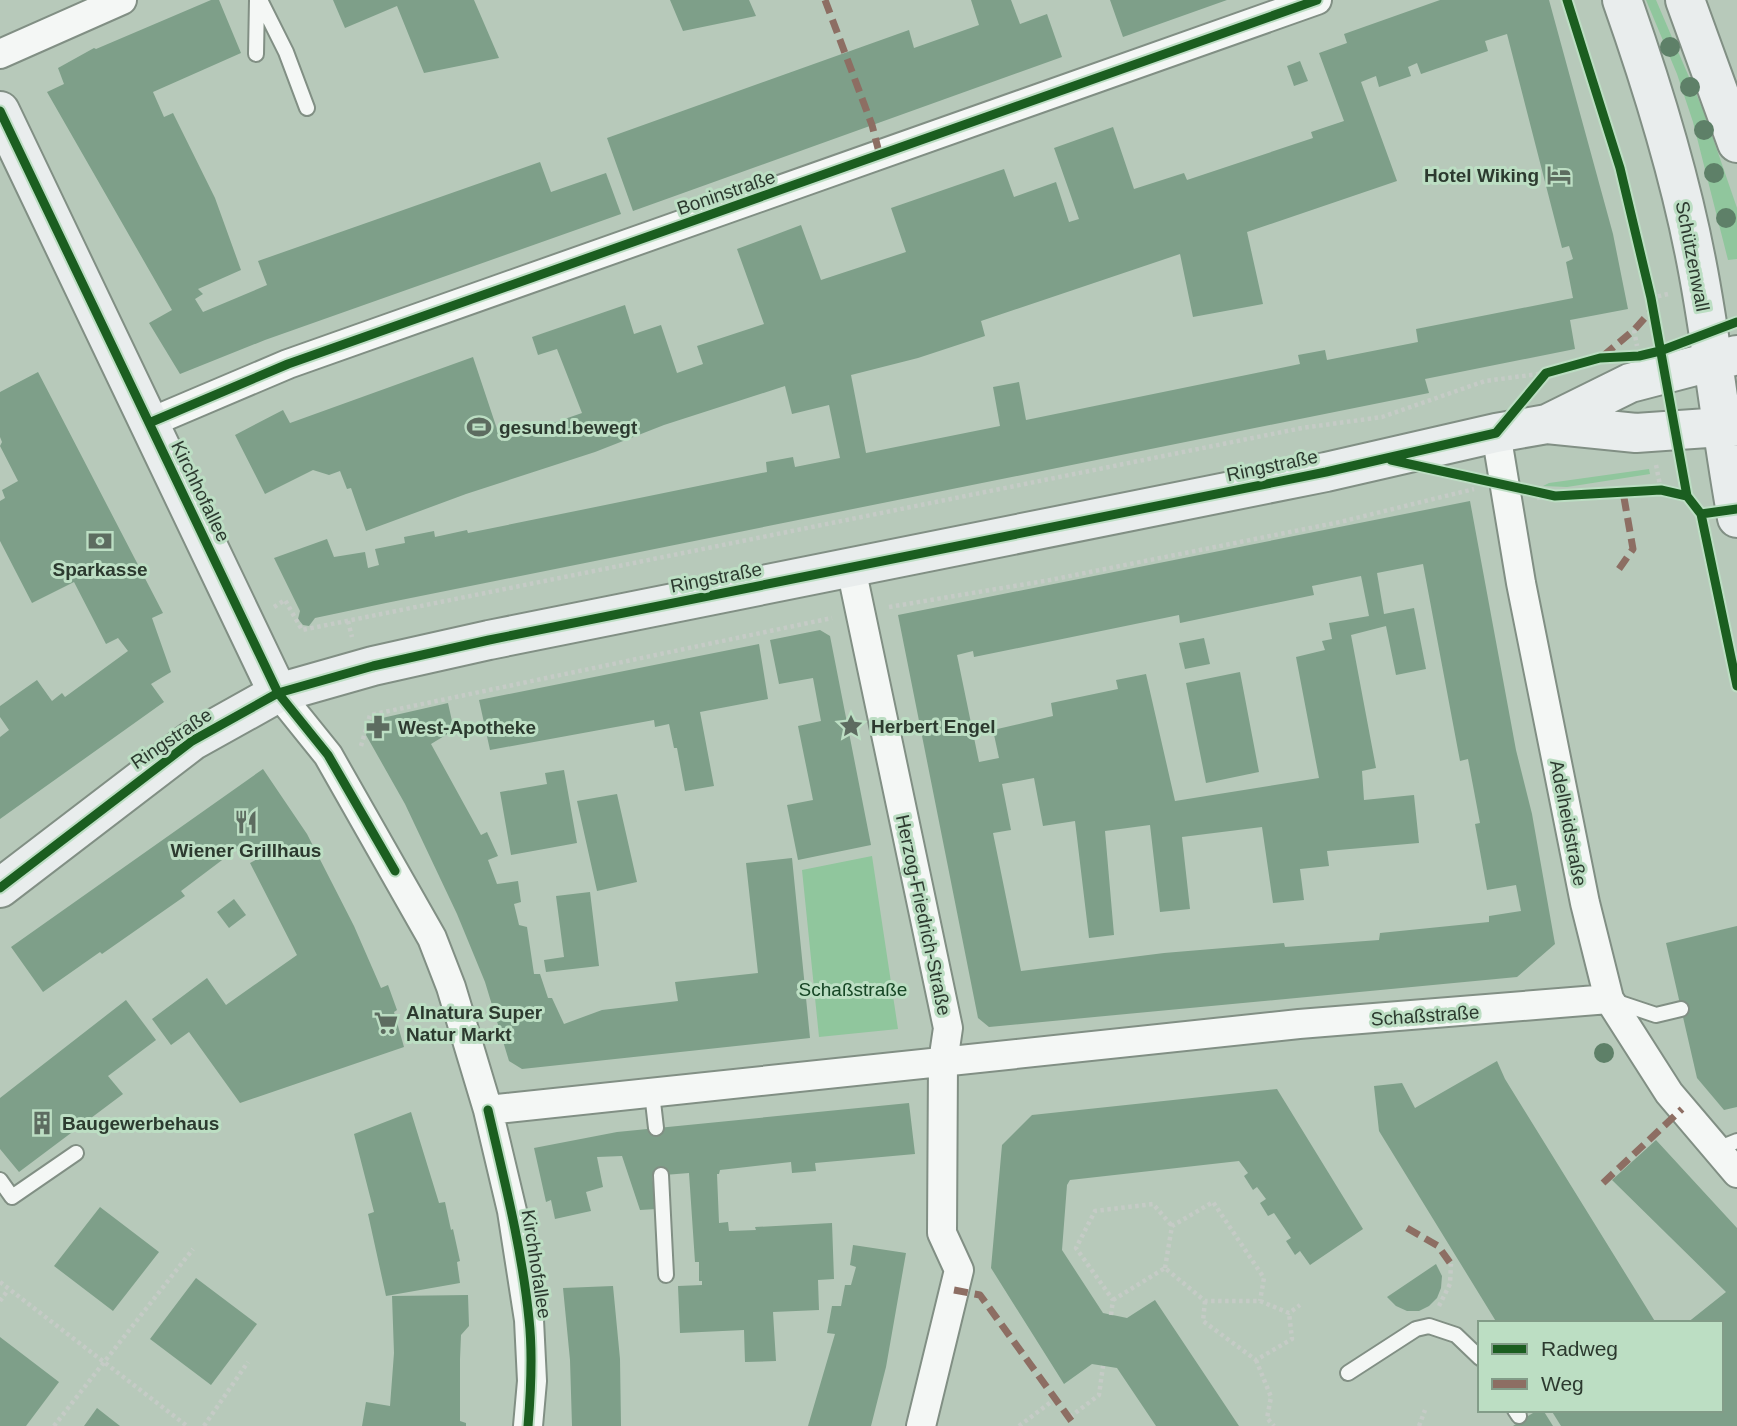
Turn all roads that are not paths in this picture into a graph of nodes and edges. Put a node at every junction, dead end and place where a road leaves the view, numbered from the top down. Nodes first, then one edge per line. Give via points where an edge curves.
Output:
1 (122, 0) edge
2 (258, 0) edge
3 (1317, 0) edge
4 (1622, 0) edge
5 (1685, 0) edge
6 (0, 54) edge
7 (256, 54) dead end
8 (307, 108) dead end
9 (0, 111) edge
10 (1737, 143) edge
11 (1725, 358) edge
12 (149, 423) junction
13 (1547, 424) junction
14 (1730, 427) edge
15 (1496, 433) junction
16 (1737, 518) edge
17 (851, 568) junction
18 (278, 693) junction
19 (0, 888) edge
20 (1609, 999) junction
21 (1681, 1009) dead end
22 (943, 1062) junction
23 (652, 1093) junction
24 (488, 1110) junction
25 (656, 1128) dead end
26 (1727, 1145) edge
27 (76, 1153) dead end
28 (1737, 1173) edge
29 (661, 1175) dead end
30 (0, 1180) edge
31 (666, 1275) dead end
32 (1478, 1356) edge
33 (1348, 1373) dead end
34 (528, 1426) edge
35 (921, 1426) edge

1 - 6 street
2 - 7 lane
2 - 8 lane via 286,52
3 - 12 street, Boninstraße via 288,364
4 - 11 main road, Schützenwall via 1673,159
5 - 10 main road
9 - 12 main road, Kirchhofallee
11 - 13 main road, Ringstraße via 1630,383
11 - 14 main road, Schützenwall
12 - 18 main road, Kirchhofallee
13 - 14 main road, Ringstraße via 1636,433
13 - 15 main road, Ringstraße
14 - 16 main road, Schützenwall
15 - 17 main road, Ringstraße
15 - 20 street, Adelheidstraße via 1582,890
17 - 18 main road, Ringstraße via 489,640
17 - 22 street, Herzog-Friedrich-Straße via 948,1028
18 - 19 main road, Ringstraße via 192,741
18 - 24 street, Kirchhofallee via 328,755 432,938
20 - 21 lane via 1656,1015
20 - 22 street, Schaßstraße via 1299,1024
20 - 26 street, Adelheidstraße via 1669,1093
22 - 23 street, Schaßstraße
22 - 35 street, Herzog-Friedrich-Straße via 942,1233 959,1270
23 - 24 street, Schaßstraße
23 - 25 lane
24 - 34 street, Kirchhofallee via 512,1211 529,1320 532,1381
26 - 28 street, Adelheidstraße
27 - 30 lane via 12,1197
29 - 31 lane
32 - 33 lane via 1456,1335 1429,1326 1416,1329

